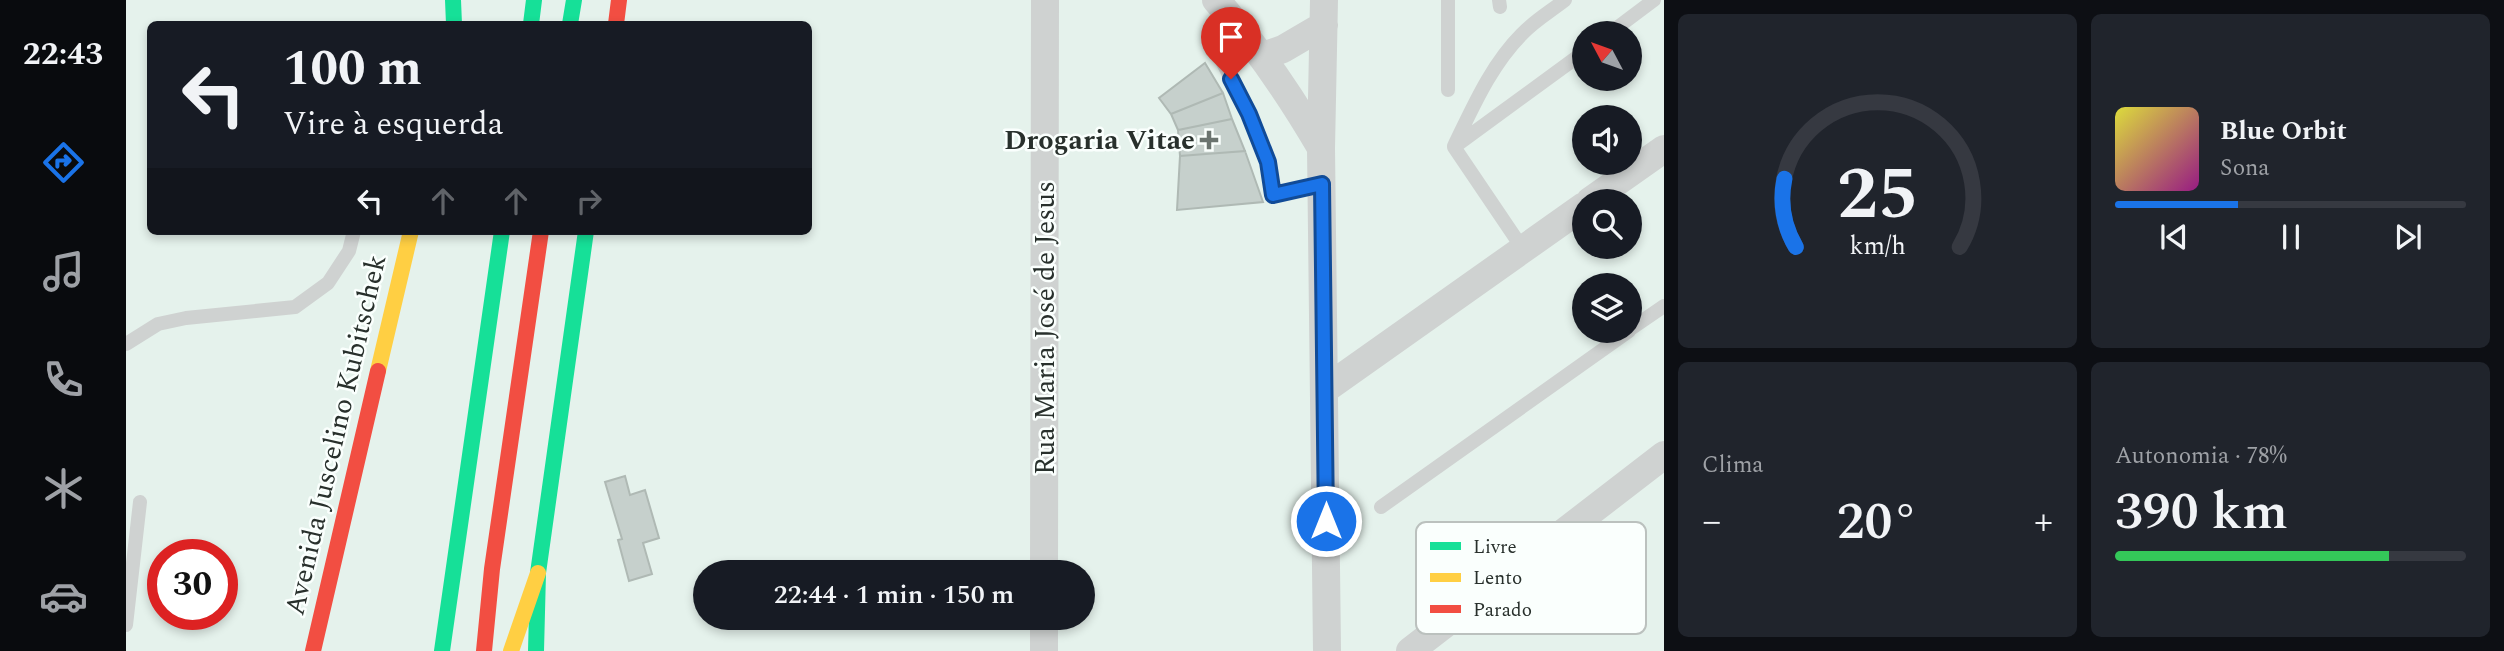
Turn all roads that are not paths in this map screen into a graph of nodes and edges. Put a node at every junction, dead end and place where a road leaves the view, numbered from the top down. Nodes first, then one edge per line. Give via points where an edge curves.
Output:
1 (453, 0) edge
2 (534, 0) edge
3 (574, 0) edge
4 (619, 0) edge
5 (1045, 0) edge
6 (1216, 0) edge
7 (1448, 0) edge
8 (1565, 0) edge
9 (1654, 0) edge
10 (1324, 12) edge
11 (451, 21) edge
12 (531, 21) edge
13 (570, 21) edge
14 (616, 21) edge
15 (1626, 21) edge
16 (1254, 45) junction
17 (1572, 61) edge
18 (1448, 90) dead end
19 (1454, 147) junction
20 (1321, 148) junction
21 (1664, 149) edge
22 (1322, 184) junction
23 (1607, 189) edge
24 (1572, 214) edge
25 (353, 235) edge
26 (410, 235) edge
27 (501, 235) edge
28 (540, 235) edge
29 (585, 235) edge
30 (1523, 249) junction
31 (1664, 306) edge
32 (1642, 321) edge
33 (1611, 343) edge
34 (126, 344) edge
35 (1324, 390) junction
36 (1664, 455) edge
37 (140, 502) dead end
38 (1381, 507) dead end
39 (1577, 522) edge
40 (1044, 560) edge
41 (538, 573) junction
42 (126, 625) edge
43 (1044, 630) edge
44 (1432, 634) edge
45 (313, 651) edge
46 (442, 651) edge
47 (484, 651) edge
48 (511, 651) edge
49 (536, 651) edge
50 (1044, 651) edge
51 (1327, 651) edge
52 (1410, 651) edge

1 - 11 main road
2 - 12 main road
3 - 13 main road
4 - 14 main road
5 - 40 street, Rua Maria José de Jesus
6 - 16 street
7 - 18 lane
8 - 19 lane via 1523,32 1502,56
9 - 15 lane
10 - 16 street via 1283,49
10 - 20 street
16 - 20 street
16 - 22 lane via 1222,61 1268,162 1273,195
17 - 19 lane
19 - 30 lane
20 - 22 street
21 - 23 street
22 - 35 street
24 - 30 street
25 - 34 lane via 349,251 327,283 295,307 158,324
26 - 45 main road, Avenida Juscelino Kubitschek
27 - 46 main road
28 - 47 main road
29 - 41 main road
30 - 35 street
31 - 32 lane
33 - 38 lane
35 - 51 street
36 - 39 street
37 - 42 lane
41 - 48 main road
41 - 49 main road
43 - 50 street
44 - 52 street

